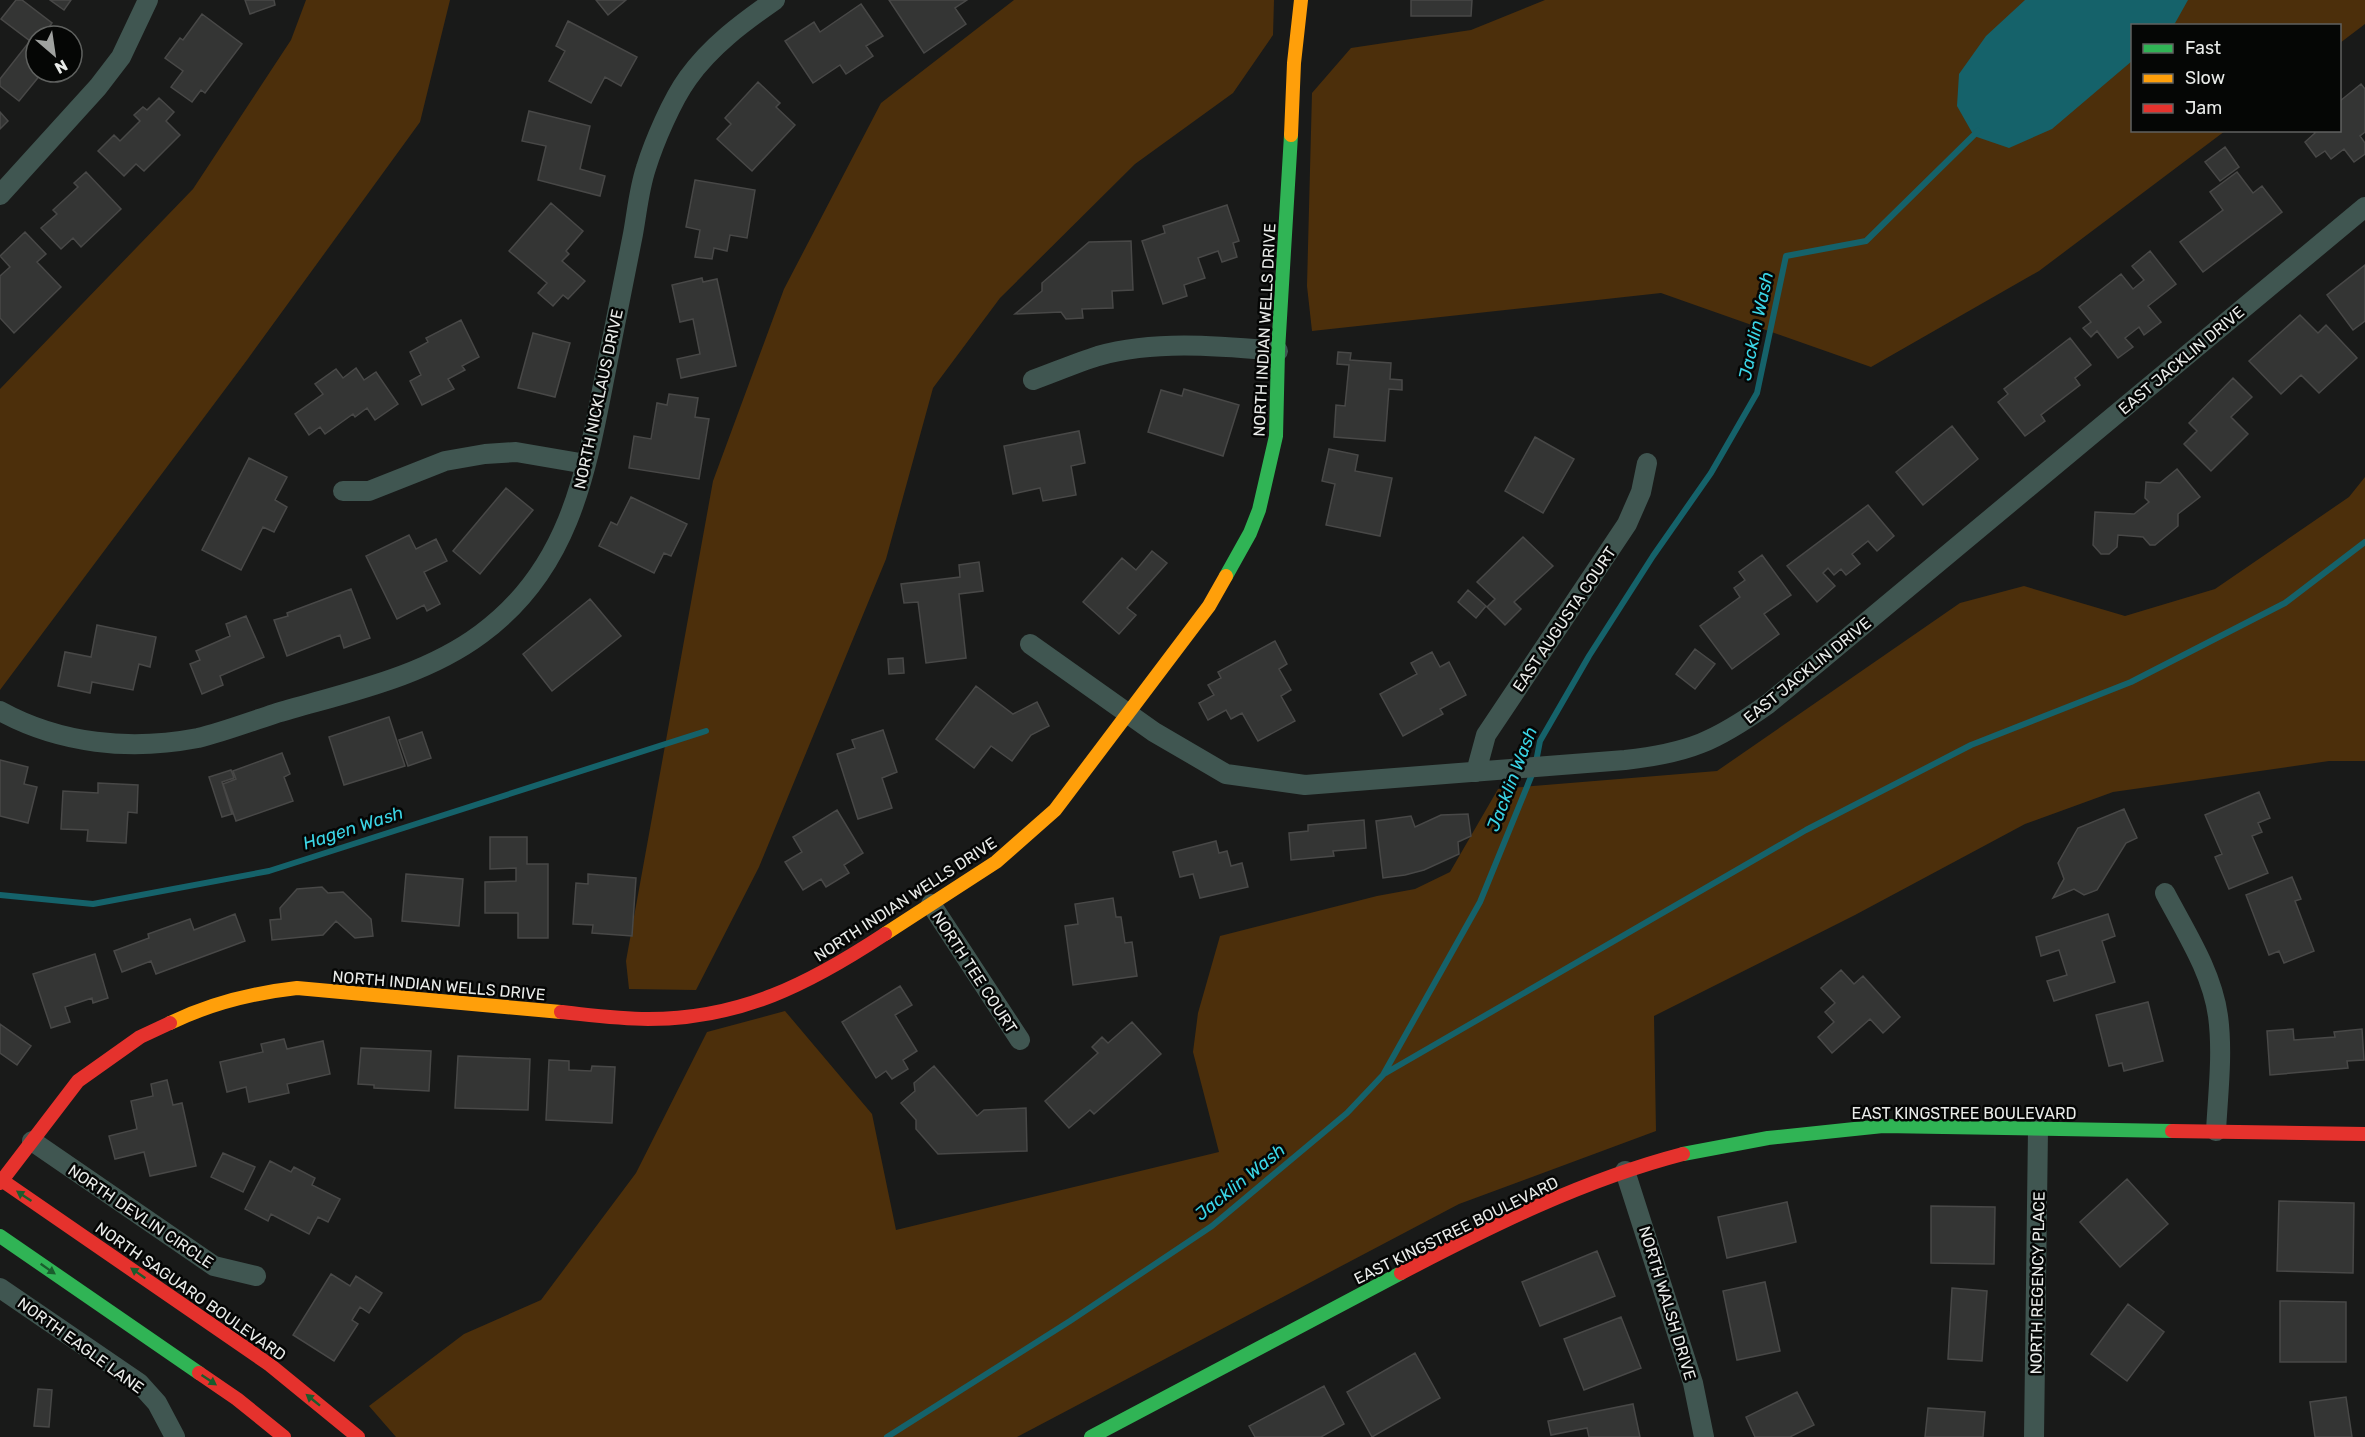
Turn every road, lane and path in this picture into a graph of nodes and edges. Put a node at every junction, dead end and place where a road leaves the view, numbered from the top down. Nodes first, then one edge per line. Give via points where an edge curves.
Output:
1 (148, 0) edge
2 (775, 0) edge
3 (1301, 0) edge
4 (0, 195) edge
5 (2365, 207) edge
6 (1278, 351) junction
7 (1033, 380) dead end
8 (1647, 463) dead end
9 (586, 465) junction
10 (343, 491) dead end
11 (1030, 644) dead end
12 (0, 711) edge
13 (1127, 712) junction
14 (1476, 771) junction
15 (2165, 893) dead end
16 (931, 904) junction
17 (1020, 1040) dead end
18 (2038, 1129) junction
19 (2216, 1131) junction
20 (2365, 1134) edge
21 (32, 1141) junction
22 (1625, 1171) junction
23 (1, 1181) edge
24 (0, 1236) edge
25 (256, 1276) dead end
26 (0, 1288) edge
27 (175, 1437) edge
28 (284, 1437) edge
29 (358, 1437) edge
30 (1091, 1437) edge
31 (1704, 1437) edge
32 (2034, 1437) edge

1 - 4 street via 121,57
2 - 9 street, NORTH NICKLAUS DRIVE via 718,43 687,79 646,168
3 - 6 street, NORTH INDIAN WELLS DRIVE via 1294,49
5 - 14 street, EAST JACKLIN DRIVE via 1768,704 1734,728 1701,745 1664,756
6 - 7 street via 1167,345 1132,349 1098,356
6 - 13 street, NORTH INDIAN WELLS DRIVE via 1276,436 1253,525 1209,606
8 - 14 street, EAST AUGUSTA COURT via 1641,492 1627,524 1486,735
9 - 10 street via 516,452 485,454 445,461 369,491
9 - 12 street, NORTH NICKLAUS DRIVE via 574,510 546,566 501,618 436,661 212,734 167,743 132,745 55,735
11 - 13 street, EAST JACKLIN DRIVE
13 - 14 street, EAST JACKLIN DRIVE via 1226,774 1305,785
13 - 16 street, NORTH INDIAN WELLS DRIVE via 1055,810 996,862
15 - 19 street via 2201,964 2218,1015
16 - 17 street, NORTH TEE COURT
16 - 21 street, NORTH INDIAN WELLS DRIVE via 809,981 744,1007 688,1017 647,1019 297,988 231,999 140,1037 98,1066 78,1081
18 - 19 street, EAST KINGSTREE BOULEVARD
18 - 22 street, EAST KINGSTREE BOULEVARD via 1883,1126 1827,1131 1717,1146
18 - 32 street, NORTH REGENCY PLACE
19 - 20 street, EAST KINGSTREE BOULEVARD
21 - 23 street, NORTH INDIAN WELLS DRIVE
21 - 25 street, NORTH DEVLIN CIRCLE via 214,1266
22 - 30 street, EAST KINGSTREE BOULEVARD via 1550,1199 1470,1237
22 - 31 street, NORTH WALSH DRIVE via 1693,1383
29 -> 23 street, NORTH SAGUARO BOULEVARD via 270,1365
24 -> 28 street via 237,1399
26 - 27 street, NORTH EAGLE LANE via 140,1383 157,1403

